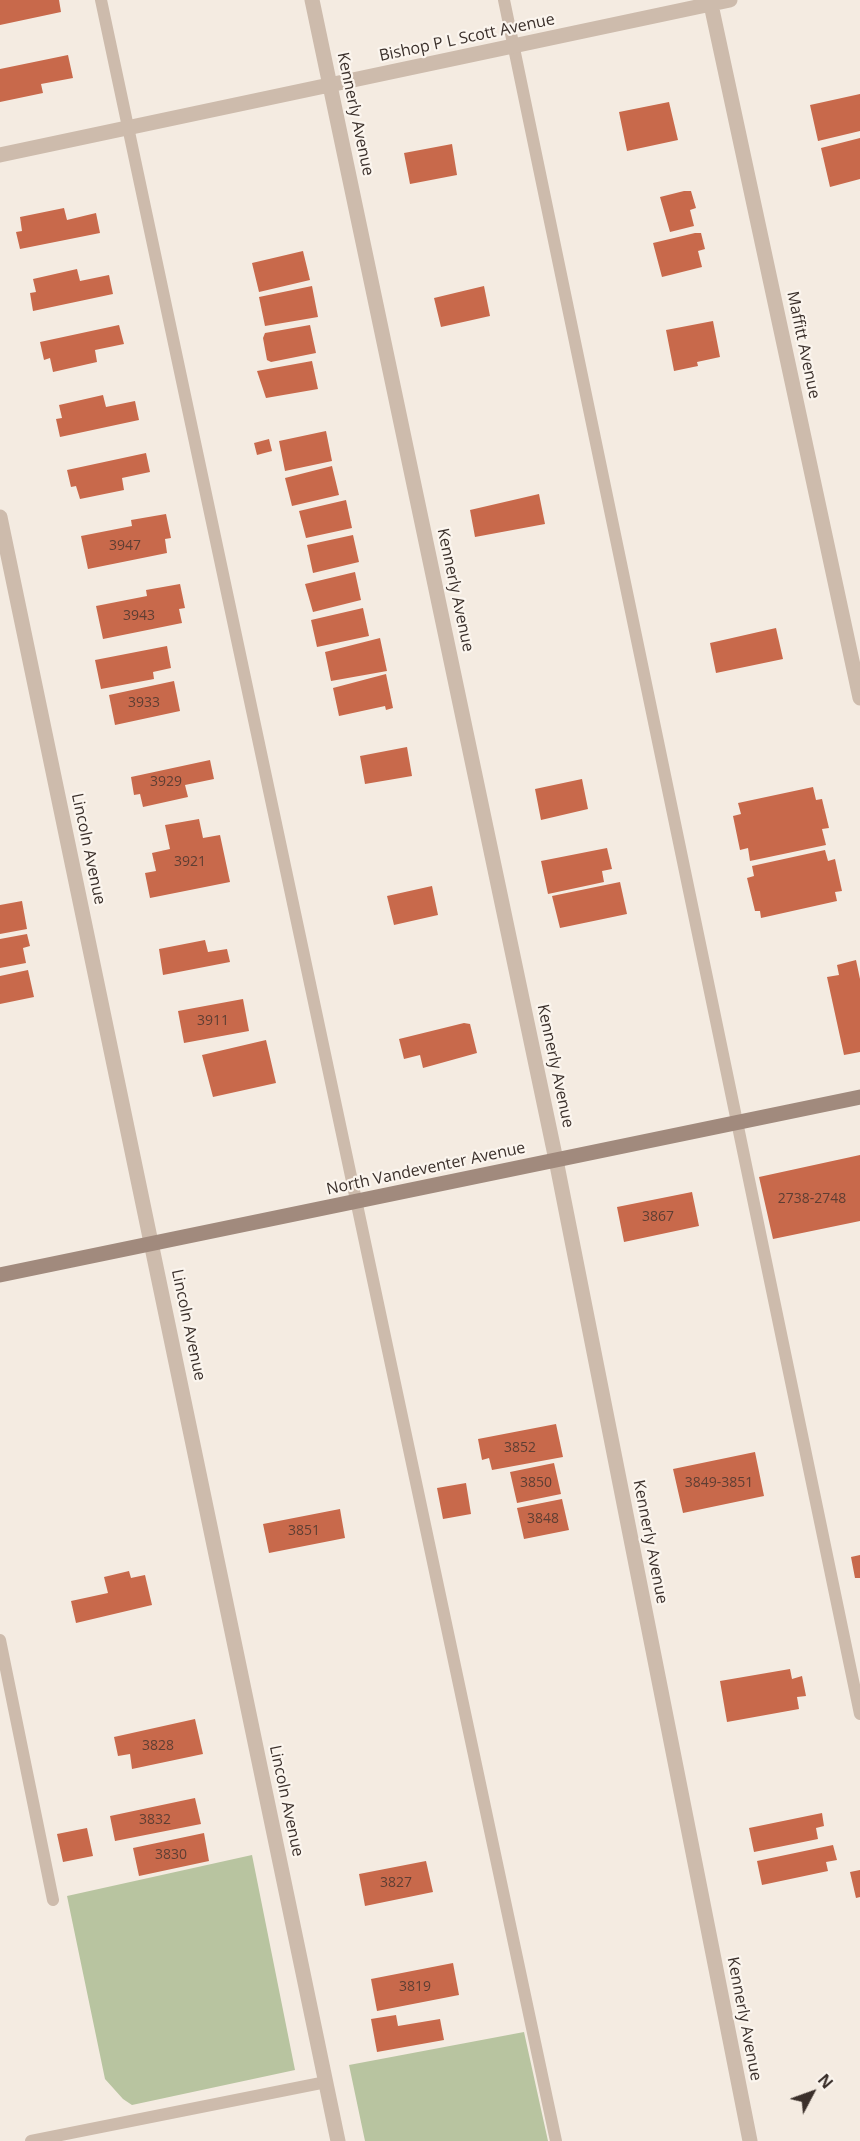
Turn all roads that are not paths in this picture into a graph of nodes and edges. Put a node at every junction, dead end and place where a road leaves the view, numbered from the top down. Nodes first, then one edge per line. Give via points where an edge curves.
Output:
1 (101, 0) edge
2 (312, 0) edge
3 (504, 0) edge
4 (730, 0) edge
5 (710, 2) edge
6 (514, 46) junction
7 (331, 85) junction
8 (129, 128) junction
9 (0, 155) edge
10 (0, 517) edge
11 (860, 698) edge
12 (860, 1097) edge
13 (738, 1122) junction
14 (556, 1160) junction
15 (357, 1202) junction
16 (153, 1245) junction
17 (0, 1275) edge
18 (0, 1640) edge
19 (860, 1714) edge
20 (53, 1900) dead end
21 (326, 2082) junction
22 (31, 2141) edge
23 (338, 2141) edge
24 (556, 2141) edge
25 (750, 2141) edge

1 - 8 lane
2 - 7 street, Kennerly Avenue
3 - 6 lane
4 - 5 street, Bishop P L Scott Avenue
5 - 6 street, Bishop P L Scott Avenue
5 - 11 street, Maffitt Avenue
6 - 7 street, Bishop P L Scott Avenue
6 - 13 lane
7 - 8 street, Bishop P L Scott Avenue
7 - 14 street, Kennerly Avenue
8 - 9 street, Bishop P L Scott Avenue
8 - 15 lane
10 - 16 street, Lincoln Avenue
12 - 13 main road, North Vandeventer Avenue
13 - 14 main road, North Vandeventer Avenue
13 - 19 lane
14 - 15 main road, North Vandeventer Avenue
14 - 25 street, Kennerly Avenue
15 - 16 main road, North Vandeventer Avenue
15 - 24 lane
16 - 17 main road, North Vandeventer Avenue
16 - 21 street, Lincoln Avenue
18 - 20 lane
21 - 22 lane
21 - 23 street, Lincoln Avenue

